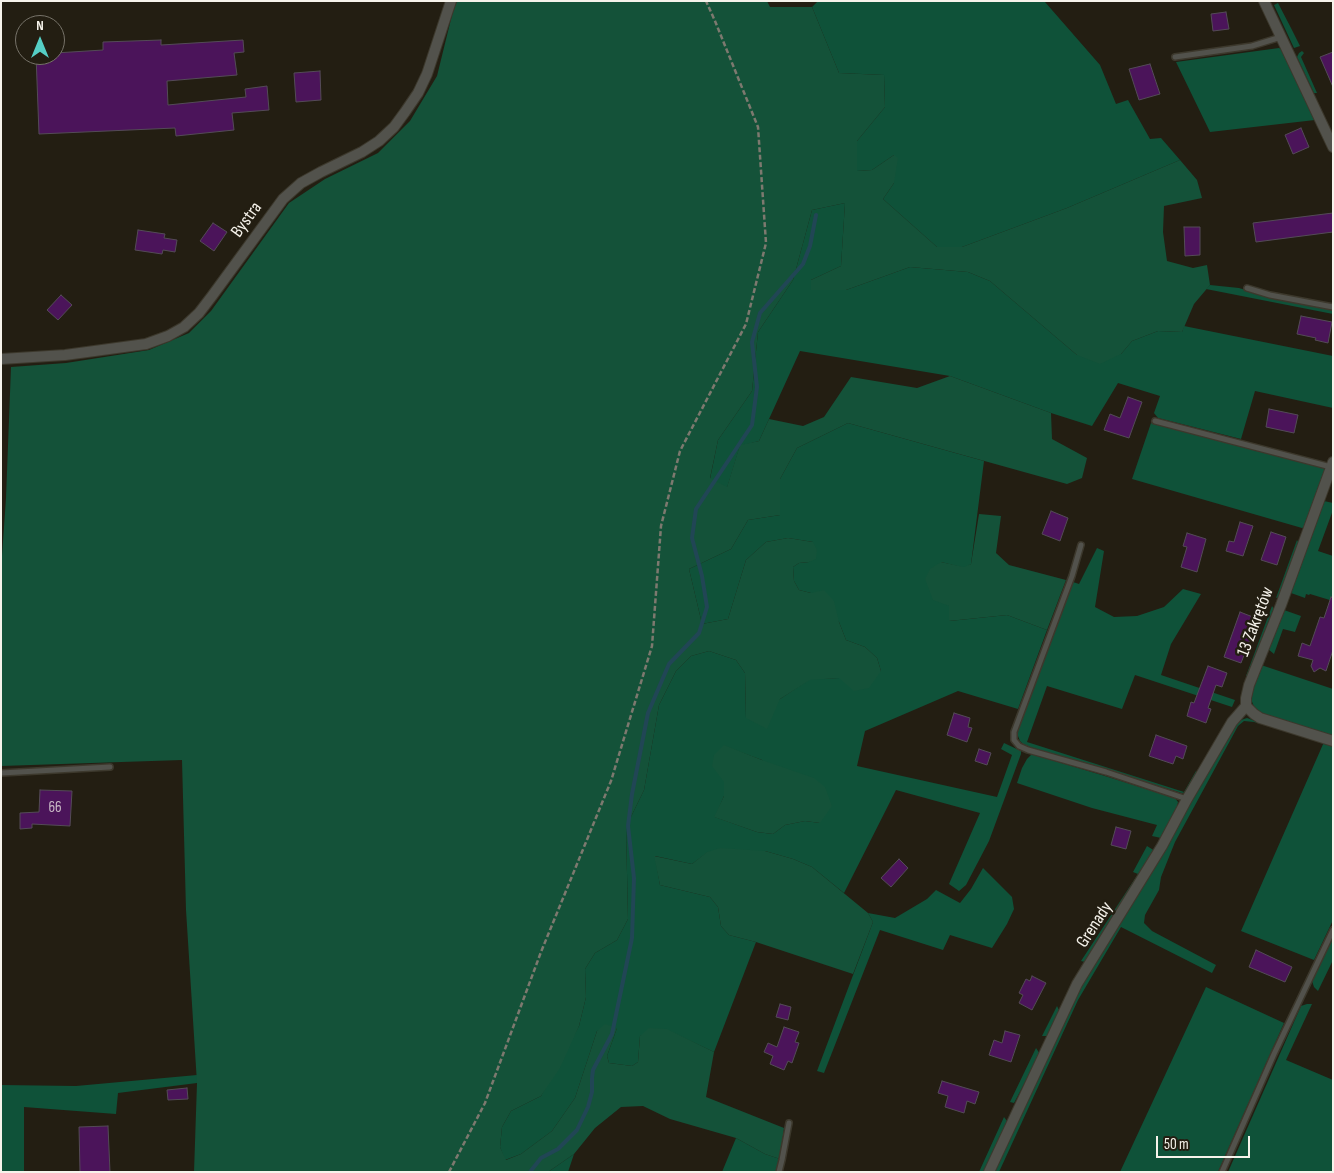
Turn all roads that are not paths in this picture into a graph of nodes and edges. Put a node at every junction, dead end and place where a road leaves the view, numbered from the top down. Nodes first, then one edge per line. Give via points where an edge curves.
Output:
1 (452, 1) edge
2 (1264, 1) edge
3 (1281, 36) junction
4 (1175, 57) dead end
5 (1333, 147) edge
6 (1247, 288) dead end
7 (1333, 307) edge
8 (1, 359) edge
9 (1155, 421) dead end
10 (1332, 464) edge
11 (1081, 545) dead end
12 (1246, 706) junction
13 (1333, 742) edge
14 (110, 767) dead end
15 (1, 773) edge
16 (1187, 799) junction
17 (1333, 930) edge
18 (789, 1122) dead end
19 (779, 1172) edge
20 (989, 1172) edge
21 (1222, 1172) edge

1 - 8 street, Bystra via 427,74 394,127 368,148 301,183 283,199 199,314 184,327 146,344 65,356
2 - 3 street
3 - 4 lane via 1252,46
3 - 5 street
6 - 7 lane
9 - 10 lane
10 - 12 street, 13 Zakrętów via 1249,685
11 - 16 lane via 1014,732 1014,740 1028,750
12 - 13 street via 1260,718
12 - 16 street, Grenady via 1232,722
14 - 15 lane
16 - 20 street, Grenady via 1162,846 1077,984
17 - 21 lane
18 - 19 lane

